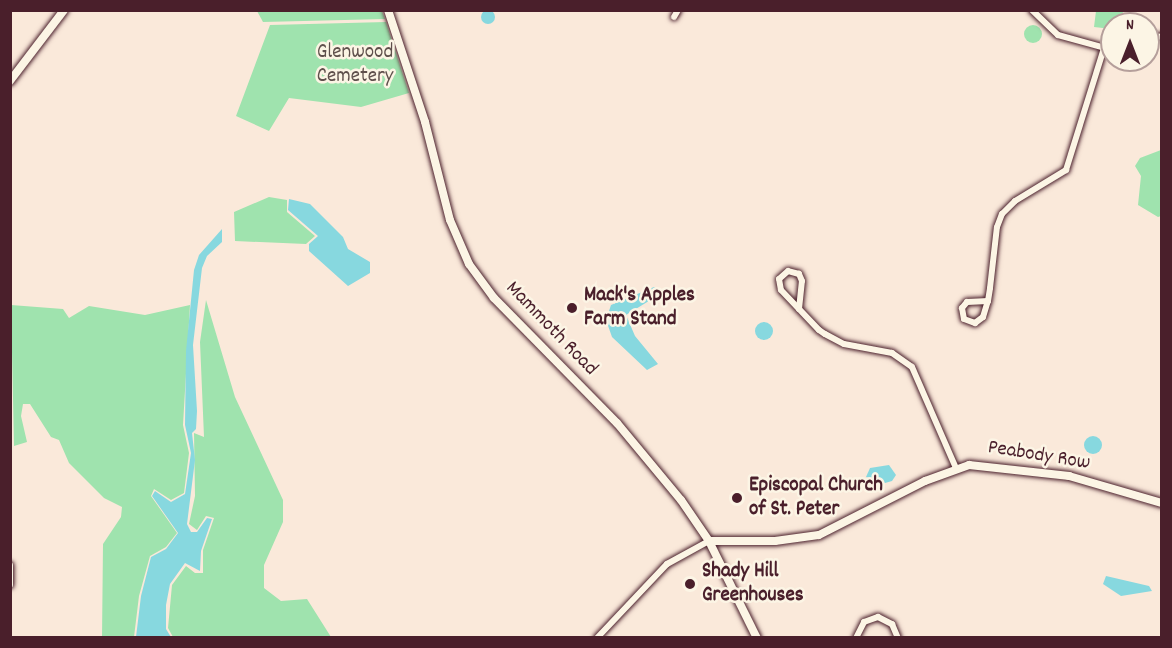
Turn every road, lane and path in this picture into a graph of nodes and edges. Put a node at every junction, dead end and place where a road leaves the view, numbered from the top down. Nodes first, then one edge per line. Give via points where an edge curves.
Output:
1 (64, 10) edge
2 (388, 10) edge
3 (678, 10) edge
4 (1032, 10) edge
5 (674, 17) dead end
6 (1100, 50) edge
7 (1100, 60) edge
8 (10, 81) edge
9 (988, 301) junction
10 (799, 309) junction
11 (956, 468) junction
12 (1161, 503) edge
13 (709, 541) junction
14 (10, 565) edge
15 (10, 585) edge
16 (597, 638) edge
17 (757, 638) edge
18 (856, 638) edge
19 (898, 638) edge

1 - 8 street
2 - 13 main road, Mammoth Road via 426,122 450,220 469,264 511,316 628,436
3 - 5 street
4 - 6 street via 1058,35
7 - 9 street via 1064,173 1015,201 999,221
9 - 9 street via 981,320 971,323 964,319 962,308 967,302
10 - 10 street via 780,287 781,276 788,272 796,272 802,281
10 - 11 street via 830,338 892,353 912,367
11 - 12 street, Peabody Row via 993,465 1069,476
11 - 13 street, Peabody Row via 819,535 775,541
13 - 16 street via 667,564
13 - 17 main road, Mammoth Road
14 - 15 street
18 - 19 street via 864,622 878,617 892,624

